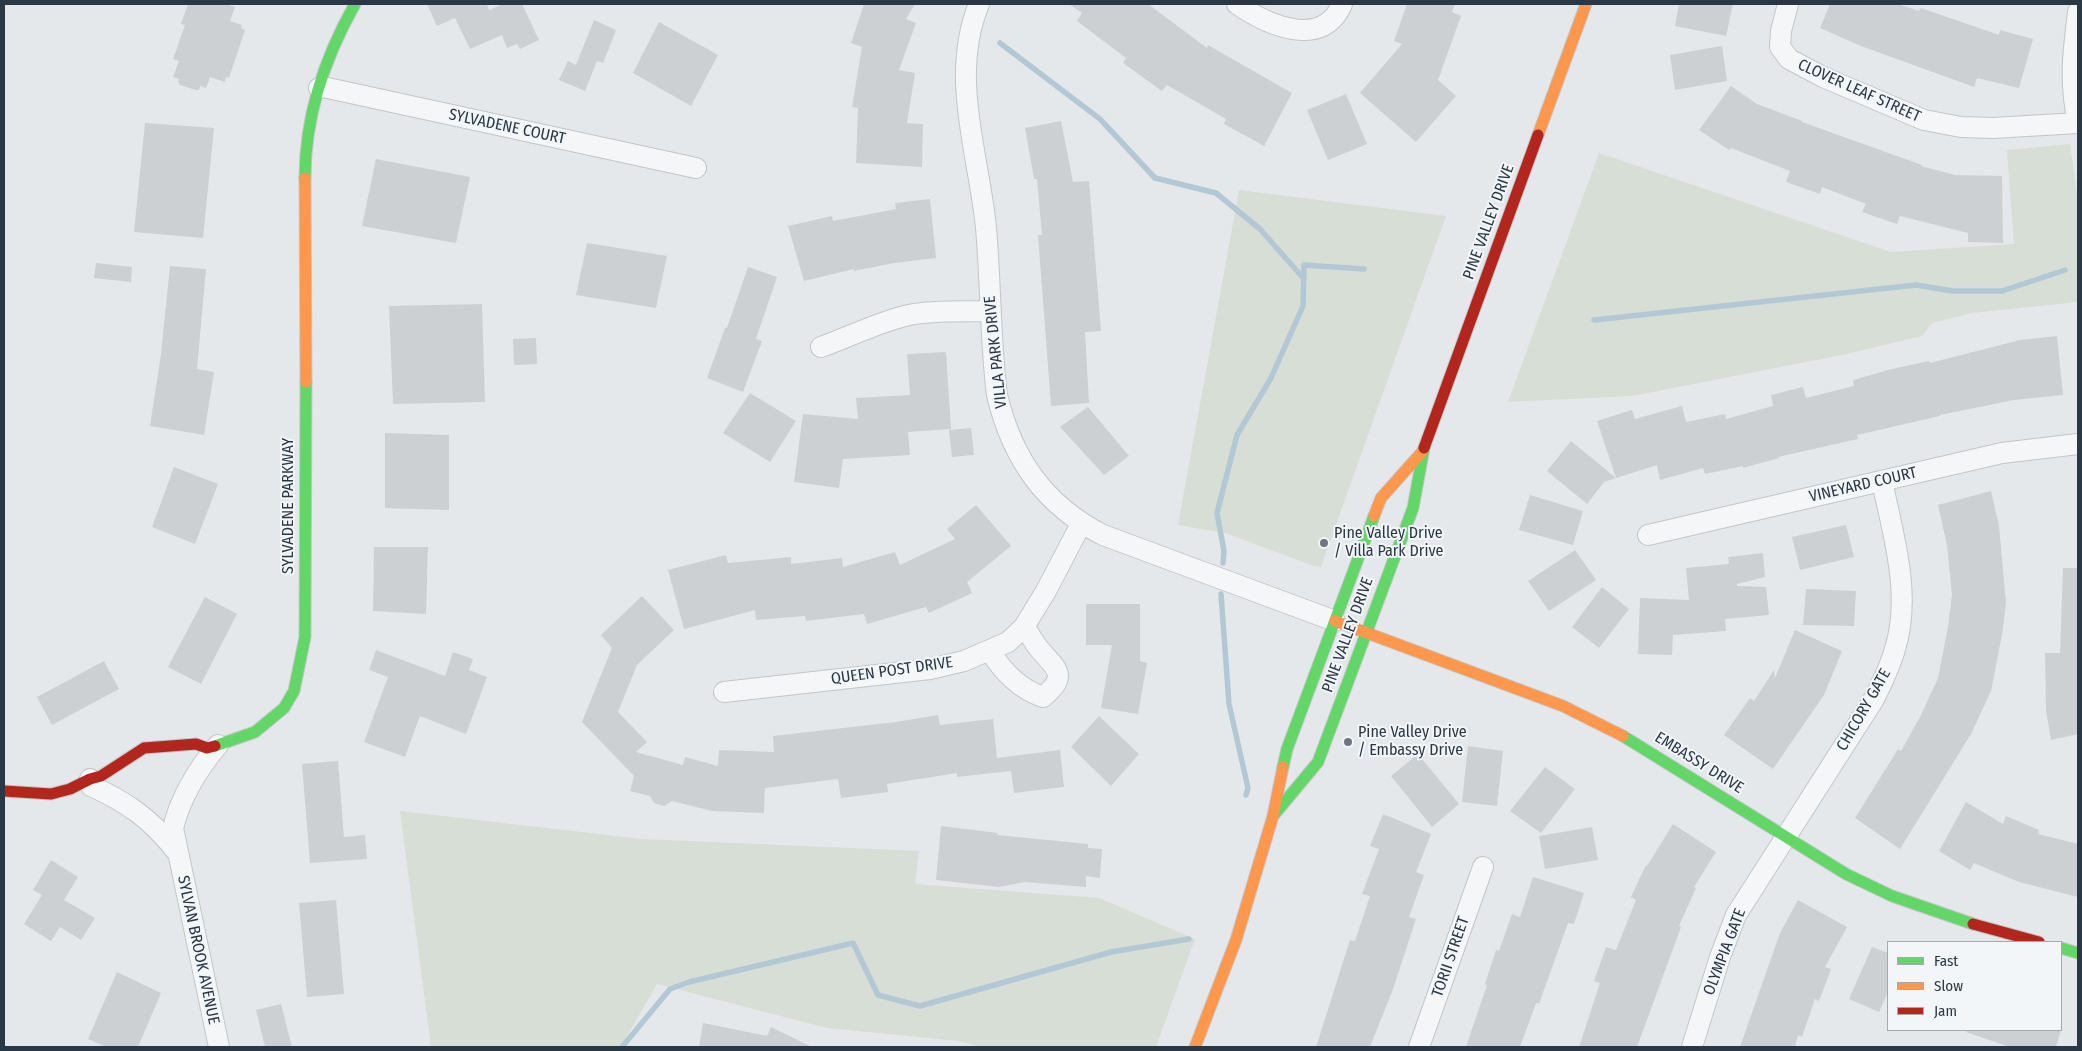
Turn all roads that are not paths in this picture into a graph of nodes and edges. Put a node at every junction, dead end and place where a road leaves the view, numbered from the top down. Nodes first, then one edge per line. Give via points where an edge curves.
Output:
1 (355, 4) edge
2 (979, 4) edge
3 (1238, 4) edge
4 (1342, 4) edge
5 (1586, 4) edge
6 (1788, 4) edge
7 (2078, 12) edge
8 (319, 88) junction
9 (2078, 123) edge
10 (696, 168) dead end
11 (991, 311) junction
12 (821, 347) dead end
13 (2078, 444) edge
14 (1422, 452) junction
15 (1882, 481) junction
16 (1081, 524) junction
17 (1648, 535) dead end
18 (1335, 621) junction
19 (1024, 627) junction
20 (1366, 632) junction
21 (990, 651) junction
22 (724, 692) dead end
23 (218, 745) junction
24 (90, 779) junction
25 (4, 791) edge
26 (1273, 816) junction
27 (1785, 837) junction
28 (177, 853) junction
29 (1483, 868) dead end
30 (2035, 941) edge
31 (2062, 948) edge
32 (2078, 953) edge
33 (218, 1047) edge
34 (1195, 1047) edge
35 (1419, 1047) edge
36 (1692, 1047) edge

1 - 8 street, SYLVADENE PARKWAY via 329,56
2 - 11 street, VILLA PARK DRIVE via 971,30 965,74 986,228
3 - 4 street via 1296,31 1326,25
5 - 14 street, PINE VALLEY DRIVE
6 - 9 street, CLOVER LEAF STREET via 1780,47 1789,59 1924,120 1961,127 1994,128
7 - 9 street via 2072,96
8 - 10 street, SYLVADENE COURT
8 - 23 street, SYLVADENE PARKWAY via 314,101 304,180 304,644 294,691 284,708 255,732
11 - 12 street via 910,314
11 - 16 street, VILLA PARK DRIVE via 998,395 1012,442 1022,463 1046,494
13 - 15 street, VINEYARD COURT via 2002,453
14 - 18 street, PINE VALLEY DRIVE via 1381,498
14 - 20 street, PINE VALLEY DRIVE via 1413,508
15 - 17 street, VINEYARD COURT
15 - 27 street, CHICORY GATE via 1902,589 1896,648 1874,699
16 - 18 street, VILLA PARK DRIVE via 1148,553
16 - 19 street, QUEEN POST DRIVE
18 - 20 street, EMBASSY DRIVE
18 - 26 street, PINE VALLEY DRIVE via 1287,749
19 - 21 street, QUEEN POST DRIVE via 1008,642
19 - 21 street via 1055,666 1058,677 1056,686 1043,697 1007,675
20 - 26 street, PINE VALLEY DRIVE via 1318,762
20 - 27 street, EMBASSY DRIVE via 1594,720 1680,769
21 - 22 street, QUEEN POST DRIVE via 930,669
23 - 24 street, SYLVADENE PARKWAY via 206,748 196,744 144,748 101,776
23 - 28 street, SYLVAN BROOK AVENUE via 182,797 173,828
24 - 25 street, SYLVADENE PARKWAY via 51,794
24 - 28 street, SYLVAN BROOK AVENUE via 91,786 144,816
26 - 34 street, PINE VALLEY DRIVE via 1236,940
27 - 30 street, EMBASSY DRIVE via 1846,874 1899,900
27 - 36 street, OLYMPIA GATE via 1736,915
28 - 33 street, SYLVAN BROOK AVENUE
29 - 35 street, TORII STREET
31 - 32 street

